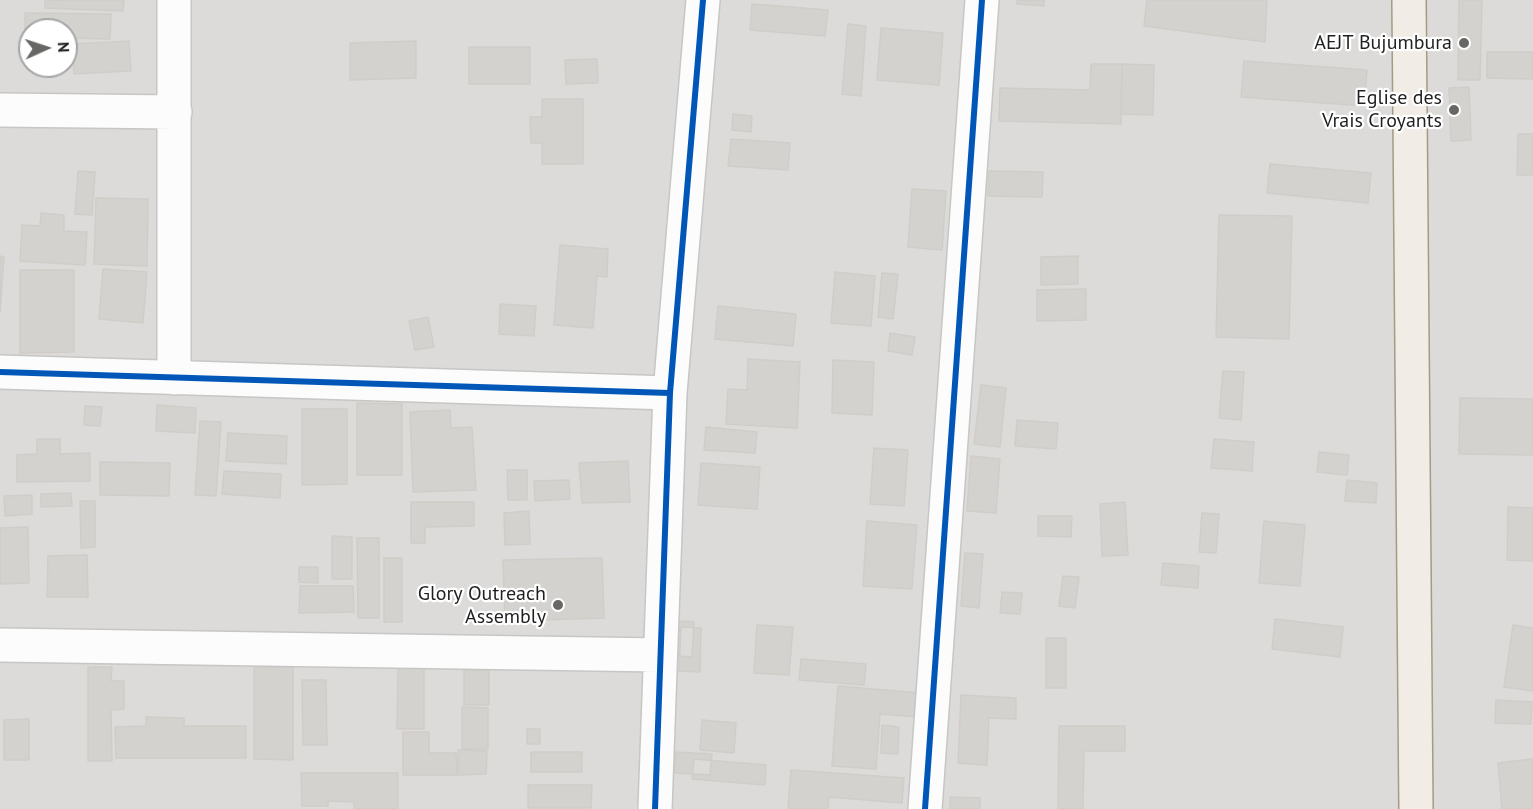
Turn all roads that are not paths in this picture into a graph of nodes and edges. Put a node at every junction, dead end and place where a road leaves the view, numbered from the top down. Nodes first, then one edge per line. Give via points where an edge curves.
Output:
1 (174, 0) edge
2 (703, 0) edge
3 (982, 0) edge
4 (1409, 0) edge
5 (0, 110) edge
6 (175, 112) junction
7 (0, 372) edge
8 (174, 378) junction
9 (670, 393) junction
10 (0, 645) edge
11 (660, 655) junction
12 (655, 809) edge
13 (925, 809) edge
14 (1416, 809) edge

1 - 6 street
2 - 9 street
3 - 13 street
4 - 14 main road
5 - 6 street
6 - 8 street
7 - 8 street
8 - 9 street
9 - 11 street
10 - 11 street
11 - 12 street

